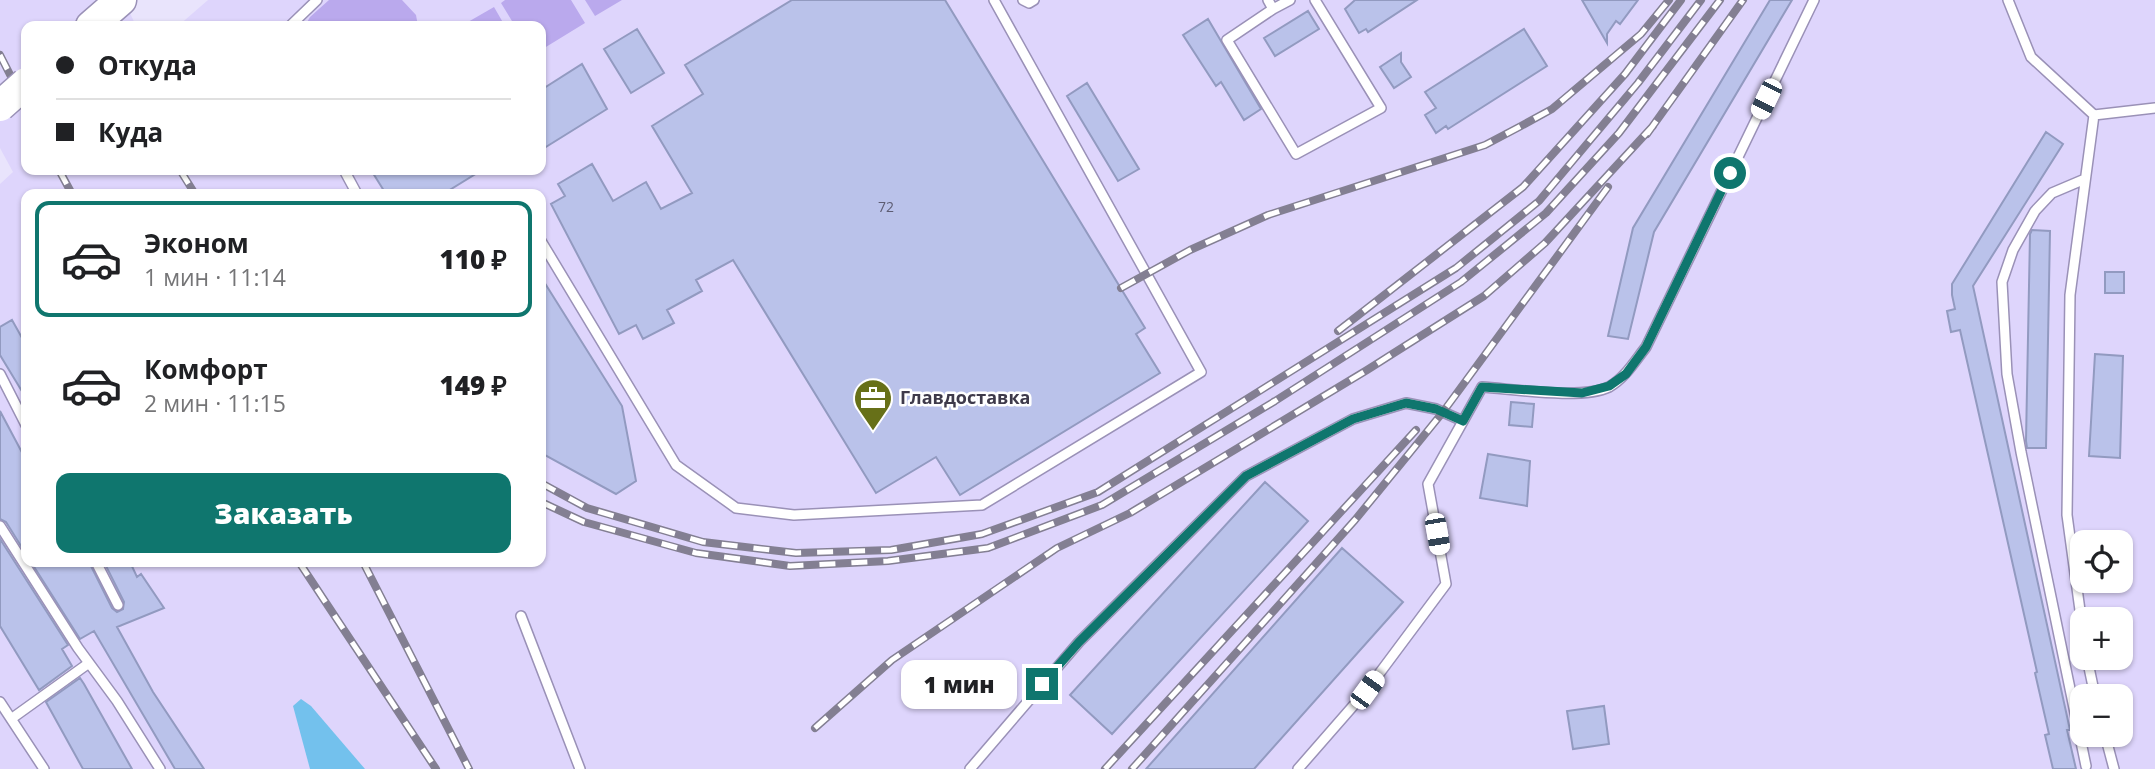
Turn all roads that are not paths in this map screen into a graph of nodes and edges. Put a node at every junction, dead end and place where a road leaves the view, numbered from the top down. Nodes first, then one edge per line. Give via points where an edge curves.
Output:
1 (121, 0) edge
2 (317, 0) edge
3 (994, 0) edge
4 (1023, 0) edge
5 (1034, 0) edge
6 (1290, 0) edge
7 (1315, 0) edge
8 (1814, 0) edge
9 (2008, 0) edge
10 (1270, 4) edge
11 (97, 21) edge
12 (295, 21) edge
13 (21, 87) edge
14 (0, 106) edge
15 (2155, 108) edge
16 (2094, 115) junction
17 (2085, 179) junction
18 (546, 249) edge
19 (0, 374) edge
20 (21, 415) edge
21 (1463, 421) junction
22 (0, 526) edge
23 (21, 558) edge
24 (27, 567) edge
25 (99, 567) edge
26 (118, 605) dead end
27 (2080, 607) edge
28 (521, 617) dead end
29 (89, 663) junction
30 (0, 702) edge
31 (11, 719) junction
32 (2108, 747) edge
33 (2086, 766) dead end
34 (44, 769) edge
35 (160, 769) edge
36 (580, 769) edge
37 (970, 769) edge
38 (1298, 769) edge
39 (2114, 769) edge

1 - 11 main road
2 - 12 lane
3 - 18 lane via 1201,372 982,505 794,515 736,508 676,465
4 - 5 lane
6 - 10 lane
7 - 10 lane via 1381,108 1296,154 1227,40
8 - 21 lane via 1646,347 1626,374 1609,386 1582,393 1482,387
9 - 16 lane via 2031,57
13 - 14 main road, bridge
15 - 16 lane
16 - 17 lane
17 - 27 lane via 2070,295 2067,515
17 - 33 lane via 2052,193 2035,211 2013,250 2002,282 2007,374
19 - 20 lane
21 - 37 lane via 1406,403 1353,419 1246,476 1079,642
21 - 38 lane via 1428,484 1446,584 1367,690
22 - 23 lane
24 - 29 lane
25 - 26 lane
28 - 36 lane
29 - 31 lane
29 - 35 lane
30 - 31 lane
31 - 34 lane
32 - 39 lane

